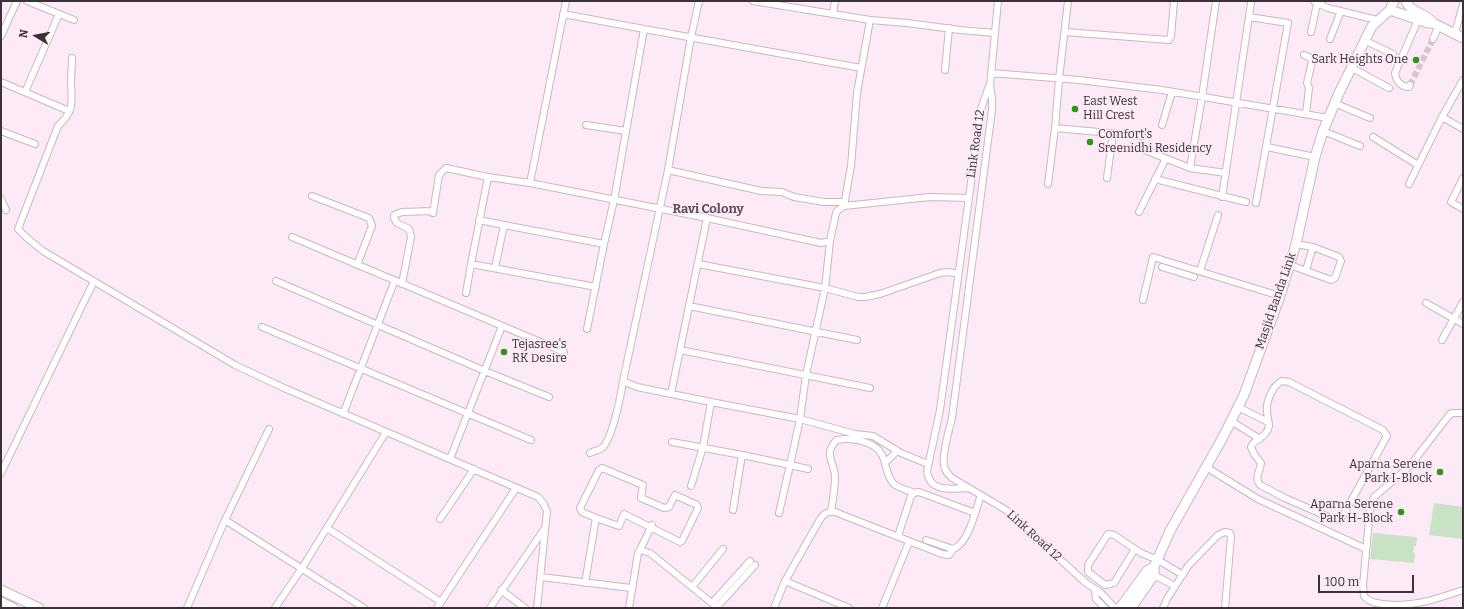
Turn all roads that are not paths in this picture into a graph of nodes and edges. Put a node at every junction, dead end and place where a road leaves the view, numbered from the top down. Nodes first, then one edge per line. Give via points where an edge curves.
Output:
1 (17, 1) edge
2 (27, 1) edge
3 (566, 1) edge
4 (699, 1) edge
5 (753, 1) edge
6 (836, 1) edge
7 (998, 1) edge
8 (1068, 1) edge
9 (1174, 1) edge
10 (1216, 1) edge
11 (1251, 1) edge
12 (1394, 1) edge
13 (1406, 1) edge
14 (1315, 2) edge
15 (1463, 4) edge
16 (1390, 10) junction
17 (1341, 11) junction
18 (59, 14) junction
19 (563, 14) junction
20 (833, 14) junction
21 (1249, 17) junction
22 (74, 20) dead end
23 (870, 20) junction
24 (1377, 20) junction
25 (1429, 21) junction
26 (949, 28) junction
27 (644, 29) junction
28 (1065, 32) junction
29 (1311, 32) dead end
30 (995, 33) junction
31 (1, 36) edge
32 (1459, 36) edge
33 (691, 37) junction
34 (1330, 39) dead end
35 (1433, 39) tunnel mouth
36 (1364, 40) junction
37 (1394, 54) dead end
38 (1304, 55) dead end
39 (72, 58) dead end
40 (861, 68) junction
41 (1352, 68) junction
42 (945, 70) dead end
43 (991, 73) junction
44 (1059, 79) junction
45 (1463, 80) edge
46 (1, 82) edge
47 (1410, 85) dead end
48 (990, 86) junction
49 (1389, 88) dead end
50 (25, 92) junction
51 (1172, 92) junction
52 (1202, 97) junction
53 (1236, 103) junction
54 (1334, 103) junction
55 (1273, 110) junction
56 (69, 111) junction
57 (1306, 114) junction
58 (1442, 117) junction
59 (1328, 118) junction
60 (1370, 118) dead end
61 (586, 124) dead end
62 (1162, 125) dead end
63 (1055, 128) junction
64 (1463, 129) edge
65 (1323, 130) junction
66 (1, 131) edge
67 (626, 131) junction
68 (1113, 133) junction
69 (1142, 136) dead end
70 (1373, 137) dead end
71 (35, 144) dead end
72 (1360, 146) dead end
73 (1267, 147) junction
74 (1142, 149) dead end
75 (1315, 157) junction
76 (1166, 160) junction
77 (1418, 165) junction
78 (1190, 168) junction
79 (668, 170) junction
80 (1226, 173) junction
81 (488, 177) junction
82 (1107, 178) dead end
83 (1463, 178) edge
84 (1155, 179) junction
85 (530, 183) junction
86 (1048, 184) dead end
87 (1408, 184) dead end
88 (312, 196) dead end
89 (1222, 196) junction
90 (969, 198) junction
91 (1, 199) edge
92 (614, 200) junction
93 (1246, 202) dead end
94 (1256, 203) dead end
95 (844, 204) junction
96 (660, 209) junction
97 (1463, 209) edge
98 (6, 210) dead end
99 (1139, 212) dead end
100 (1218, 216) dead end
101 (707, 218) junction
102 (479, 220) junction
103 (504, 224) junction
104 (292, 237) dead end
105 (830, 241) junction
106 (604, 244) junction
107 (1296, 244) junction
108 (1313, 247) junction
109 (471, 264) junction
110 (698, 264) junction
111 (357, 265) junction
112 (1162, 265) junction
113 (1290, 265) junction
114 (495, 268) junction
115 (1306, 270) junction
116 (1200, 271) junction
117 (958, 274) junction
118 (1194, 277) dead end
119 (394, 280) junction
120 (94, 281) junction
121 (276, 281) dead end
122 (402, 284) junction
123 (596, 287) junction
124 (826, 288) junction
125 (466, 292) dead end
126 (1280, 296) junction
127 (1143, 300) dead end
128 (1426, 302) dead end
129 (1463, 302) edge
130 (689, 306) junction
131 (1453, 319) junction
132 (1463, 324) edge
133 (377, 325) junction
134 (502, 326) junction
135 (262, 327) dead end
136 (587, 329) dead end
137 (816, 331) junction
138 (857, 340) dead end
139 (1442, 340) dead end
140 (680, 350) junction
141 (564, 352) dead end
142 (361, 368) junction
143 (485, 371) junction
144 (806, 375) junction
145 (623, 381) junction
146 (870, 388) dead end
147 (672, 394) junction
148 (550, 397) dead end
149 (711, 402) junction
150 (1238, 407) junction
151 (468, 413) junction
152 (1463, 413) edge
153 (343, 414) junction
154 (800, 418) junction
155 (1231, 421) junction
156 (1268, 422) junction
157 (268, 429) dead end
158 (386, 432) junction
159 (1260, 439) junction
160 (531, 440) dead end
161 (672, 442) dead end
162 (888, 445) junction
163 (703, 447) junction
164 (897, 451) junction
165 (879, 452) junction
166 (590, 453) dead end
167 (742, 455) junction
168 (450, 459) junction
169 (885, 463) junction
170 (928, 464) junction
171 (790, 465) junction
172 (1206, 467) junction
173 (808, 468) dead end
174 (474, 469) junction
175 (1, 473) edge
176 (691, 486) dead end
177 (516, 488) junction
178 (969, 488) junction
179 (914, 493) junction
180 (981, 495) junction
181 (733, 510) dead end
182 (831, 511) junction
183 (779, 513) dead end
184 (975, 513) junction
185 (596, 518) junction
186 (440, 519) dead end
187 (225, 520) junction
188 (651, 526) junction
189 (546, 527) junction
190 (327, 528) junction
191 (898, 536) junction
192 (926, 540) dead end
193 (909, 542) junction
194 (723, 549) dead end
195 (1135, 549) junction
196 (1366, 549) junction
197 (642, 550) junction
198 (953, 550) junction
199 (1155, 567) junction
200 (302, 568) junction
201 (1183, 575) junction
202 (541, 577) junction
203 (785, 581) junction
204 (585, 583) junction
205 (1175, 586) junction
206 (692, 587) junction
207 (631, 588) junction
208 (1, 590) edge
209 (501, 590) junction
210 (1095, 590) junction
211 (1463, 590) edge
212 (1, 602) edge
213 (441, 602) junction
214 (712, 603) junction
215 (13, 608) edge
216 (39, 608) edge
217 (187, 608) edge
218 (275, 608) edge
219 (364, 608) edge
220 (437, 608) edge
221 (490, 608) edge
222 (525, 608) edge
223 (537, 608) edge
224 (629, 608) edge
225 (718, 608) edge
226 (774, 608) edge
227 (848, 608) edge
228 (882, 608) edge
229 (1105, 608) edge
230 (1115, 608) edge
231 (1120, 608) edge
232 (1131, 608) edge
233 (1163, 608) edge
234 (1225, 608) edge

1 - 31 street
2 - 18 street
3 - 19 street
4 - 33 street
5 - 20 street
6 - 20 street
7 - 30 street
8 - 28 street
9 - 28 street via 1169,40
10 - 52 street
11 - 21 street
12 - 16 main road
13 - 25 main road via 1411,9
14 - 17 street
14 - 29 street
15 - 32 street
16 - 24 main road, Masjid Banda Link
16 - 25 main road
17 - 24 street
17 - 34 street
18 - 22 street
18 - 50 street
19 - 27 street
19 - 85 street
20 - 23 street
21 - 53 street
21 - 55 street via 1288,23
23 - 26 street
23 - 40 street
24 - 36 main road, Masjid Banda Link
25 - 32 main road
25 - 35 street
25 - 47 street via 1395,73 1398,83 1406,87
26 - 30 street
26 - 42 street
27 - 33 street
27 - 67 street
28 - 44 street
30 - 43 street
33 - 40 street
33 - 79 street
36 - 37 street
36 - 41 main road, Masjid Banda Link
38 - 57 street via 1311,58 1312,62 1307,83 1309,88
39 - 56 street via 73,102
40 - 95 street via 851,166
41 - 49 street
41 - 54 main road, Masjid Banda Link
43 - 44 street
43 - 48 street
44 - 51 street
44 - 63 street
45 - 58 street
46 - 50 street
48 - 90 street, Link Road 12 via 980,109
48 - 178 street, Link Road 12 via 992,110 944,465 952,478
50 - 56 street
51 - 52 street
51 - 62 street
52 - 53 street
52 - 78 street
53 - 55 street
53 - 80 street
54 - 59 main road, Masjid Banda Link
54 - 60 street
55 - 57 street
55 - 73 street
56 - 120 street via 58,126 18,228 43,251
57 - 59 street
58 - 64 street
58 - 77 street
59 - 65 main road, Masjid Banda Link
61 - 67 street
63 - 68 street
63 - 86 street
65 - 72 street
65 - 75 main road, Masjid Banda Link
66 - 71 street
67 - 92 street
68 - 69 street
68 - 82 street
70 - 77 street
73 - 75 street
73 - 94 street
74 - 76 street
75 - 107 main road, Masjid Banda Link
76 - 78 street
76 - 84 street
77 - 87 street
78 - 80 street
79 - 95 street via 761,191 782,192 794,197
79 - 96 street
80 - 89 street
81 - 85 street
81 - 102 street
81 - 122 street via 446,168 439,175 433,212 402,212 394,215 397,223 410,229 411,237
83 - 97 street via 1451,202
84 - 89 street
84 - 99 street
85 - 92 street
88 - 111 street via 369,218 372,226
89 - 93 street
90 - 95 street via 930,197
90 - 117 street, Link Road 12
91 - 98 street
92 - 96 street
92 - 106 street
95 - 105 street via 836,213
96 - 101 street
96 - 145 street
100 - 116 street
101 - 105 street via 821,243
101 - 110 street
102 - 103 street
102 - 109 street
103 - 106 street
103 - 114 street
104 - 111 street
105 - 124 street
106 - 123 street
107 - 108 street
107 - 113 main road, Masjid Banda Link
108 - 115 street
108 - 115 street via 1339,257 1341,261 1335,278 1331,280
109 - 114 street
109 - 125 street
110 - 124 street
110 - 130 street
111 - 119 street
112 - 116 street
112 - 118 street
112 - 127 street via 1153,257
113 - 115 street
113 - 126 main road, Masjid Banda Link
114 - 123 street
116 - 126 street
117 - 124 street via 940,273 865,297
117 - 170 street, Link Road 12 via 940,410
119 - 122 street
119 - 133 street
120 - 153 street via 235,365
120 - 175 street
121 - 133 street
122 - 134 street
123 - 136 street
124 - 137 street
126 - 150 main road, Masjid Banda Link
128 - 131 street
129 - 131 street
130 - 137 street
130 - 140 street
131 - 132 street
131 - 139 street
133 - 142 street
133 - 143 street
134 - 141 street
134 - 143 street
135 - 142 street
137 - 138 street
137 - 144 street
140 - 144 street
140 - 147 street
142 - 151 street
142 - 153 street
143 - 148 street
143 - 151 street
144 - 146 street
144 - 154 street
145 - 147 street via 637,387
145 - 166 street via 607,441 602,448
147 - 149 street
149 - 154 street
149 - 163 street
150 - 155 main road, Masjid Banda Link
150 - 156 street
151 - 160 street
151 - 168 street
152 - 196 street via 1450,414 1409,467 1374,497 1370,509
153 - 158 street
154 - 162 street via 855,434 873,436
154 - 171 street
155 - 159 street
155 - 172 main road, Masjid Banda Link
156 - 159 street via 1266,434
156 - 159 street via 1268,400 1278,382 1282,381 1289,382 1384,430 1387,436 1339,520 1260,485 1257,479 1261,464 1251,447
157 - 187 street
158 - 168 street
158 - 190 street
161 - 163 street
162 - 164 street
162 - 165 street
163 - 167 street
163 - 176 street
164 - 169 street
164 - 170 street
165 - 169 street
165 - 182 street via 872,445 853,439 837,440 834,443 829,457 835,476
167 - 171 street
167 - 181 street
168 - 174 street
169 - 179 street via 889,477 895,485
170 - 178 street, Link Road 12 via 928,478 932,484 949,489
171 - 173 street
171 - 183 street
172 - 196 street via 1258,499
172 - 199 main road, Masjid Banda Link via 1162,546
174 - 177 street
174 - 186 street
177 - 189 street via 544,502 547,512
177 - 213 street
178 - 180 street, Link Road 12
179 - 184 street via 919,492
179 - 191 street
180 - 184 street
180 - 210 street, Link Road 12 via 1006,510
182 - 191 street
182 - 203 street via 822,515
184 - 198 street via 964,541
185 - 188 street via 618,526 624,514
185 - 188 street via 582,512 580,508 602,468 643,485 641,498 664,508 669,507 675,495 697,505 696,514 682,541 677,541
185 - 204 street
187 - 200 street
187 - 217 street
188 - 197 street
189 - 202 street
189 - 209 street
190 - 200 street
190 - 213 street
191 - 193 street
192 - 198 street
193 - 198 street via 946,555
193 - 228 street
194 - 206 street
195 - 195 street via 1114,535 1108,534 1088,565 1088,572 1105,585 1114,583
195 - 199 street
196 - 211 street via 1364,596 1368,601 1408,606
197 - 206 street via 650,553
197 - 207 street via 638,553
199 - 201 street
199 - 205 street
199 - 231 main road, Masjid Banda Link via 1147,571
199 - 232 main road
200 - 218 street
200 - 219 street
201 - 205 street
201 - 234 street via 1188,566 1218,535 1230,533
202 - 204 street
202 - 223 street
203 - 226 street
203 - 227 street
204 - 207 street
205 - 233 street
206 - 214 street
207 - 224 street
208 - 216 main road
209 - 221 street
209 - 222 street
210 - 229 street, Link Road 12 via 1096,599
210 - 230 street, Link Road 12
212 - 215 main road
213 - 220 street
214 - 225 street
214 - 225 street via 752,563

